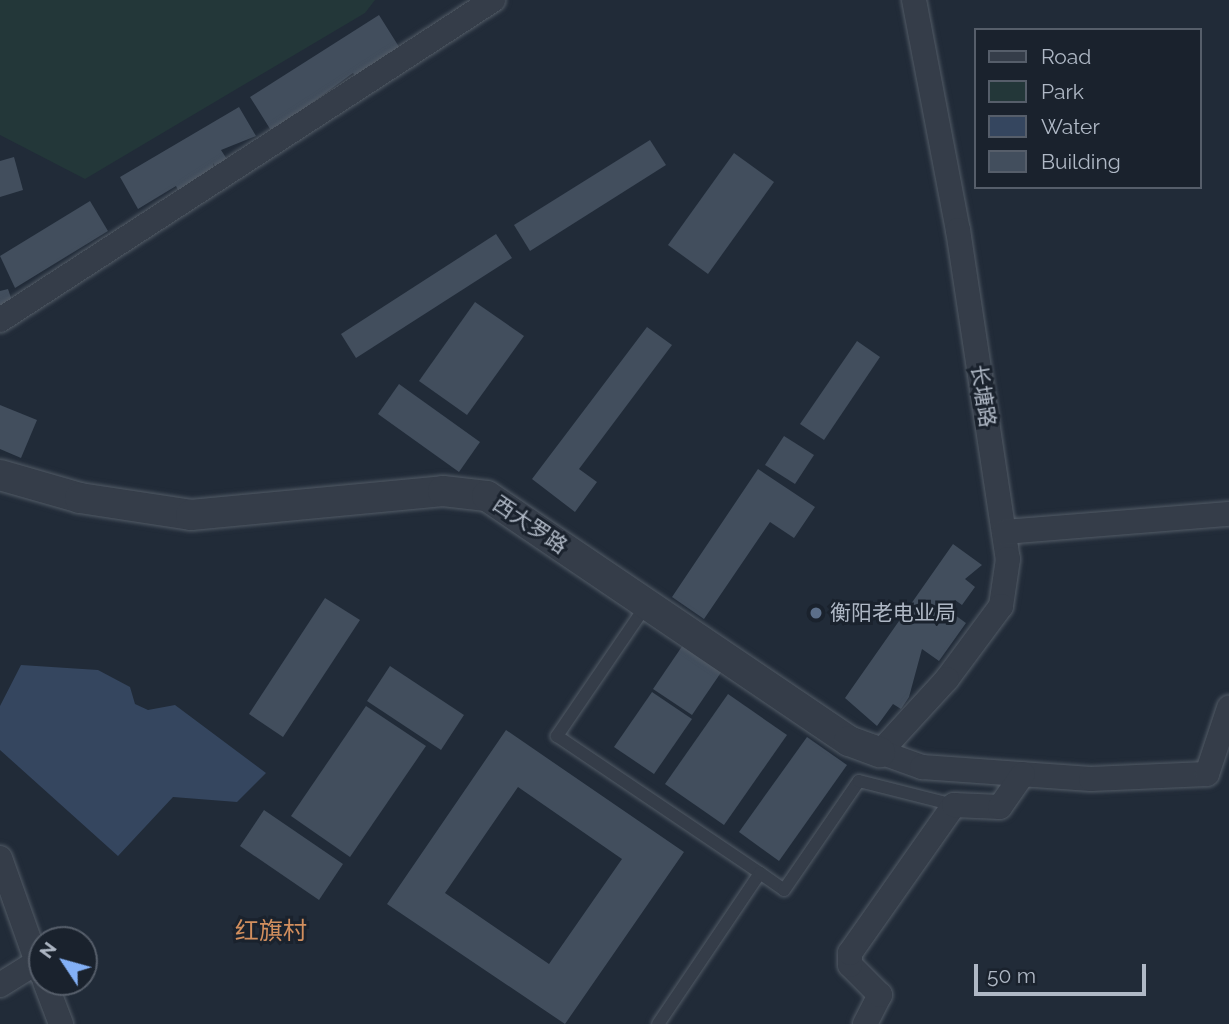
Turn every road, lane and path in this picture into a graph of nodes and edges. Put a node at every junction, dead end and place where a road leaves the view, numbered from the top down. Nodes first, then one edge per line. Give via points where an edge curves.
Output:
1 (493, 0) edge
2 (914, 0) edge
3 (0, 320) edge
4 (0, 475) edge
5 (1229, 514) edge
6 (1004, 532) junction
7 (647, 604) junction
8 (1229, 708) edge
9 (880, 752) junction
10 (1023, 774) junction
11 (954, 805) junction
12 (0, 858) edge
13 (760, 873) junction
14 (28, 929) edge
15 (28, 977) edge
16 (0, 985) edge
17 (50, 996) edge
18 (61, 1024) edge
19 (658, 1024) edge
20 (865, 1024) edge

1 - 3 street
2 - 6 street, 长塘路
4 - 7 street, 西大罗路 via 80,498 191,515 443,492 487,496
5 - 6 street
6 - 9 street, 长塘路 via 1001,606 947,679
7 - 9 street, 西大罗路 via 849,741
7 - 13 lane via 557,736
8 - 10 street via 1207,774 1091,779
9 - 10 street via 922,767
10 - 11 street via 1000,807
11 - 13 lane via 859,782 785,890
11 - 20 street via 849,957 880,995
12 - 14 street via 16,889
13 - 19 lane
15 - 16 street
17 - 18 street

